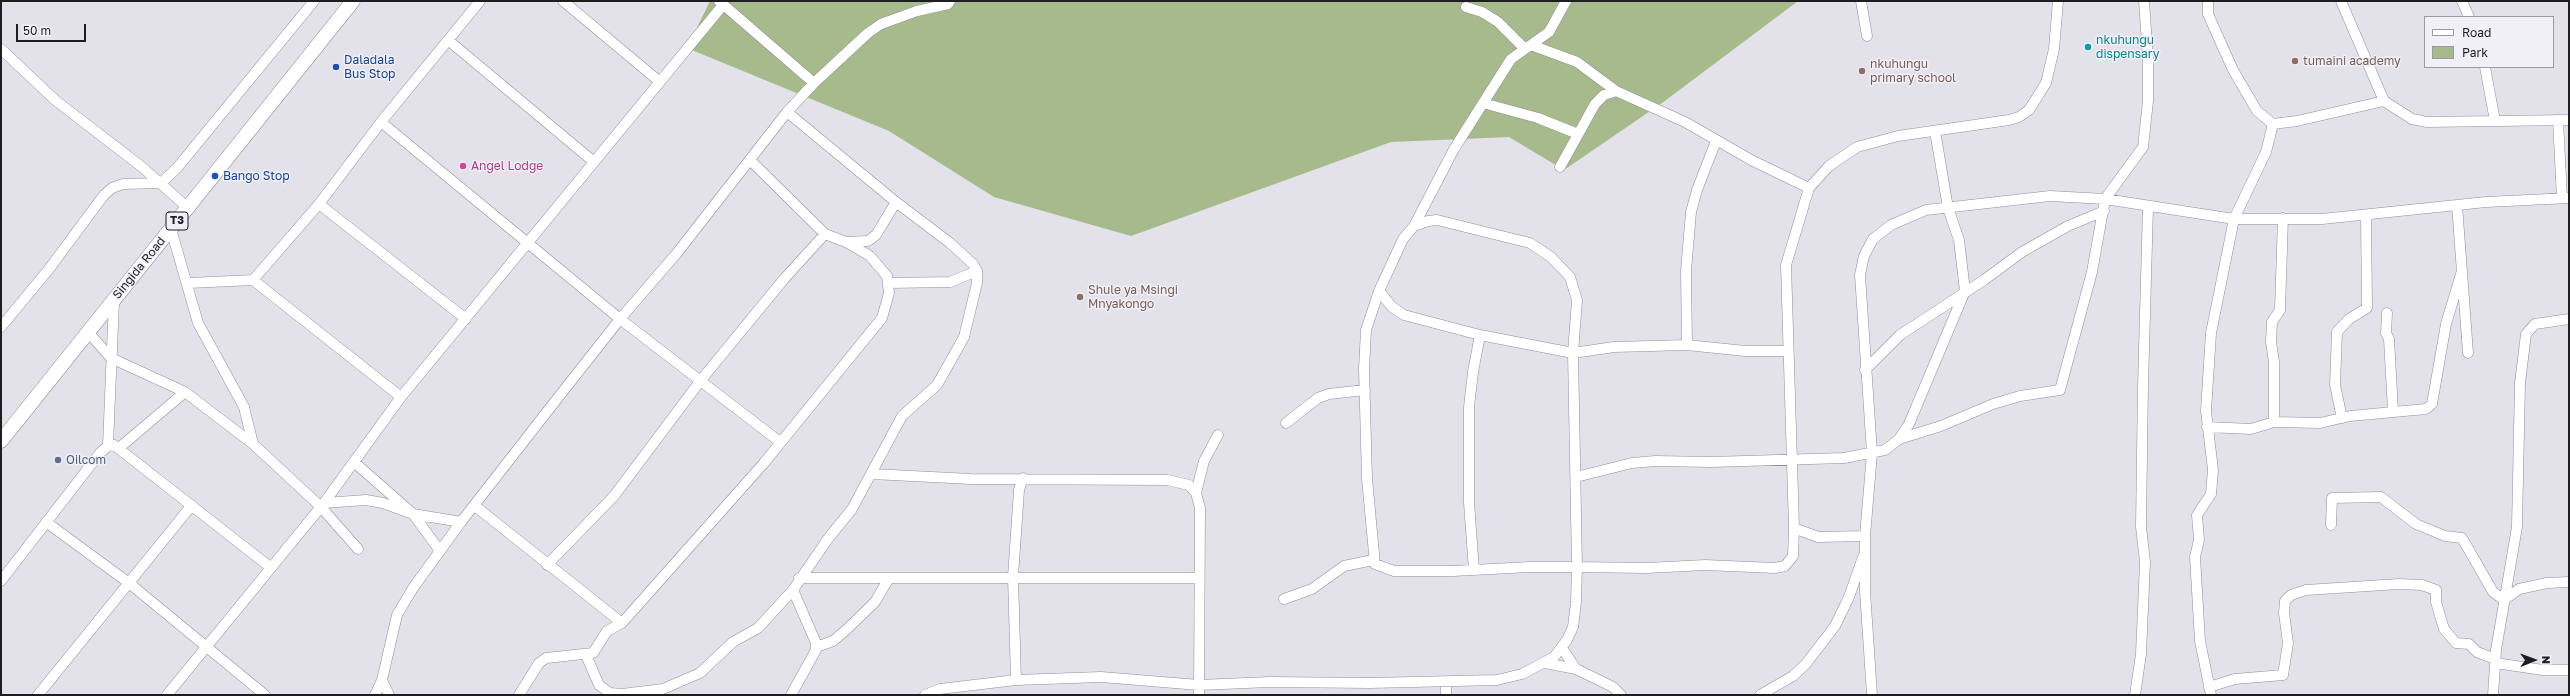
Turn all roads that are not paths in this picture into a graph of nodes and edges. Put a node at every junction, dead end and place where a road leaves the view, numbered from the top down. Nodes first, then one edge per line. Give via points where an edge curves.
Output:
1 (314, 1) edge
2 (353, 1) edge
3 (480, 1) edge
4 (563, 1) edge
5 (950, 1) edge
6 (1566, 1) edge
7 (1861, 1) edge
8 (2058, 1) edge
9 (2144, 1) edge
10 (2208, 1) edge
11 (2341, 1) edge
12 (2462, 1) edge
13 (721, 3) edge
14 (1466, 7) dead end
15 (2469, 16) edge
16 (1868, 36) dead end
17 (448, 40) junction
18 (1528, 47) junction
19 (1, 49) edge
20 (2485, 68) edge
21 (660, 82) junction
22 (814, 83) junction
23 (1616, 91) junction
24 (2384, 101) junction
25 (1483, 103) junction
26 (787, 112) junction
27 (2495, 120) junction
28 (2558, 120) junction
29 (2569, 120) edge
30 (382, 122) junction
31 (2273, 124) junction
32 (1935, 131) junction
33 (1578, 134) junction
34 (1716, 141) junction
35 (750, 160) junction
36 (594, 162) junction
37 (1560, 167) dead end
38 (161, 183) junction
39 (1809, 188) junction
40 (2566, 198) edge
41 (2105, 199) junction
42 (896, 202) junction
43 (319, 204) junction
44 (2148, 206) junction
45 (2457, 206) junction
46 (188, 208) junction
47 (1948, 208) junction
48 (2104, 211) junction
49 (2366, 214) junction
50 (2283, 218) junction
51 (2234, 219) junction
52 (1414, 226) junction
53 (171, 229) junction
54 (825, 234) junction
55 (846, 242) junction
56 (528, 243) junction
57 (977, 271) junction
58 (2461, 274) junction
59 (253, 280) junction
60 (188, 283) junction
61 (889, 283) junction
62 (1379, 291) junction
63 (1965, 291) junction
64 (114, 300) junction
65 (2387, 313) dead end
66 (466, 319) junction
67 (620, 319) junction
68 (2569, 319) edge
69 (1, 327) edge
70 (88, 332) junction
71 (1480, 335) junction
72 (1687, 345) junction
73 (1788, 351) junction
74 (1573, 353) junction
75 (2468, 353) dead end
76 (111, 358) junction
77 (1865, 370) junction
78 (701, 380) junction
79 (1365, 390) junction
80 (185, 392) junction
81 (401, 397) junction
82 (2393, 411) junction
83 (2342, 418) junction
84 (2274, 422) junction
85 (1286, 423) dead end
86 (2207, 427) junction
87 (1218, 435) dead end
88 (1899, 440) junction
89 (1, 441) edge
90 (780, 442) junction
91 (253, 444) junction
92 (108, 446) junction
93 (119, 448) junction
94 (1872, 453) junction
95 (1791, 458) junction
96 (354, 462) junction
97 (872, 474) junction
98 (1023, 478) junction
99 (1576, 478) junction
100 (1196, 493) junction
101 (192, 505) junction
102 (322, 505) junction
103 (475, 506) junction
104 (414, 514) junction
105 (46, 522) junction
106 (461, 522) junction
107 (2331, 525) dead end
108 (1794, 528) junction
109 (1865, 536) junction
110 (1866, 548) junction
111 (358, 549) dead end
112 (440, 551) junction
113 (1373, 560) junction
114 (547, 565) junction
115 (270, 567) junction
116 (1577, 567) junction
117 (1474, 570) junction
118 (1013, 577) junction
119 (800, 578) junction
120 (889, 578) junction
121 (1199, 578) junction
122 (1, 581) edge
123 (2569, 582) edge
124 (129, 583) junction
125 (793, 590) junction
126 (1284, 600) dead end
127 (2504, 600) junction
128 (622, 623) junction
129 (206, 647) junction
130 (816, 647) junction
131 (1562, 648) junction
132 (586, 655) junction
133 (2495, 661) junction
134 (1545, 663) junction
135 (1576, 669) junction
136 (2569, 670) edge
137 (382, 680) junction
138 (1016, 680) junction
139 (1446, 682) junction
140 (1199, 690) edge
141 (2210, 691) edge
142 (38, 695) edge
143 (167, 695) edge
144 (265, 695) edge
145 (375, 695) edge
146 (389, 695) edge
147 (519, 695) edge
148 (791, 695) edge
149 (925, 695) edge
150 (1446, 695) edge
151 (1621, 695) edge
152 (1760, 695) edge
153 (1872, 695) edge
154 (2135, 695) edge
155 (2493, 695) edge

1 - 38 street via 177,168
2 - 46 highway, Singida Road / T3
3 - 17 street
4 - 21 street
5 - 22 street via 948,4 917,11 881,24
6 - 18 street via 1554,26
7 - 16 street
8 - 32 street via 2054,49 2046,83 2028,110 2019,117 2009,120
9 - 41 street via 2148,101 2143,147
10 - 31 street via 2208,14 2233,70 2257,111
11 - 24 street
12 - 15 street
13 - 21 street
13 - 22 street
14 - 18 street via 1482,12 1498,22
17 - 30 street
17 - 36 street
18 - 23 street via 1577,62
18 - 25 street via 1511,59
19 - 38 street via 55,100
20 - 27 street
21 - 36 street
22 - 26 street
23 - 33 street via 1604,95 1595,104
23 - 34 street via 1685,122
24 - 27 street via 2412,119 2427,122
24 - 31 street
25 - 33 street via 1538,118
25 - 52 street via 1427,198
26 - 35 street
26 - 42 street
27 - 28 street
28 - 29 street
28 - 40 street
30 - 43 street
30 - 56 street
31 - 51 street via 2266,152
32 - 39 street via 1898,136 1857,147 1829,166
32 - 47 street
33 - 37 street
34 - 39 street
34 - 72 street via 1691,212 1686,271
35 - 54 street
35 - 67 street via 677,253
36 - 56 street
38 - 46 street
38 - 69 street via 123,184 112,188 104,195 49,269
39 - 73 street via 1786,265
40 - 45 street
41 - 44 street
41 - 47 street via 2050,196
41 - 48 street
42 - 55 street via 876,235 868,241
42 - 57 street via 950,243
43 - 59 street
43 - 66 street
44 - 51 street
44 - 154 street via 2142,386 2141,527 2145,562
45 - 49 street
45 - 58 street
46 - 53 highway, Singida Road / T3
47 - 63 street via 1959,240
47 - 77 street via 1926,210 1890,225 1873,239 1864,256 1860,297
48 - 63 street via 2068,226 2022,252
48 - 88 street via 2092,272 2060,390 2020,396 1993,404
49 - 50 street via 2322,219
49 - 83 street via 2367,308 2349,319 2337,332 2335,385
50 - 51 street
50 - 84 street via 2280,310 2272,322 2271,342 2274,362
51 - 86 street via 2211,333
52 - 62 street via 1403,239
52 - 74 street via 1437,220 1510,236 1530,243 1551,257 1570,277 1577,300
53 - 60 street
53 - 64 highway, Singida Road / T3
54 - 55 street
54 - 78 street via 784,278
55 - 61 street via 877,262
56 - 66 street
56 - 67 street
57 - 61 street via 950,282
57 - 97 street via 977,283 964,337 937,385 902,416
58 - 75 street
58 - 82 street via 2446,324 2432,404 2426,409
59 - 60 street
59 - 81 street
60 - 91 street via 198,323 244,407
61 - 90 street via 882,318
62 - 71 street via 1392,307 1404,315
62 - 79 street via 1366,330
63 - 77 street via 1900,335
63 - 88 street via 1909,424
64 - 70 highway, Singida Road / T3
64 - 76 street
65 - 82 street via 2386,332 2389,339
66 - 81 street
67 - 78 street
67 - 103 street
68 - 127 street via 2534,324 2526,334 2520,383 2517,527
70 - 76 street
70 - 89 highway, Singida Road / T3
71 - 74 street
71 - 117 street via 1469,407 1469,503
72 - 73 street via 1745,351
72 - 74 street via 1614,347
73 - 95 street
74 - 99 street
76 - 80 street
76 - 92 street
77 - 94 street
78 - 90 street
78 - 114 street via 614,496
79 - 85 street via 1328,394 1318,398
79 - 113 street via 1367,479
80 - 91 street
80 - 93 street
81 - 96 street
82 - 83 street
83 - 84 street via 2320,423
84 - 86 street via 2251,429
86 - 141 street via 2212,470 2211,494 2196,515 2199,540 2195,556 2200,641
87 - 100 street via 1204,461
88 - 94 street via 1885,450
90 - 128 street
91 - 102 street
92 - 93 street
92 - 105 street
93 - 101 street
94 - 95 street via 1844,458
94 - 109 street
95 - 99 street via 1632,463
95 - 108 street
96 - 102 street
96 - 104 street
97 - 98 street via 971,479
97 - 119 street via 852,509
98 - 100 street via 1179,481 1189,485
98 - 118 street via 1019,490
99 - 116 street
100 - 121 street via 1200,508
101 - 115 street
101 - 124 street
102 - 104 street via 366,500
102 - 111 street
102 - 115 street
103 - 106 street
103 - 114 street
104 - 106 street
104 - 112 street
105 - 122 street
105 - 124 street
106 - 112 street
107 - 127 street via 2332,498 2381,498 2416,524 2445,536 2462,538 2493,592
108 - 109 street via 1818,537
108 - 116 street via 1793,556 1785,566 1775,568 1705,565
109 - 110 street
110 - 152 street via 1849,597 1835,626 1801,668
110 - 153 street via 1865,591
112 - 137 street via 397,615
113 - 117 street via 1379,568 1394,571
113 - 126 street via 1344,566 1315,587
114 - 128 street
115 - 129 street
116 - 117 street
116 - 131 street via 1573,627
118 - 120 street
118 - 121 street
118 - 138 street
119 - 120 street
119 - 125 street
120 - 130 street via 875,602 846,630 833,641
121 - 140 street
123 - 127 street via 2547,583 2519,589
124 - 129 street
124 - 142 street
125 - 130 street
125 - 132 street via 758,628 733,642 700,673 663,689 610,693 599,685
127 - 133 street
128 - 132 street via 607,631 593,653
129 - 143 street
129 - 144 street
130 - 148 street via 805,673
131 - 134 street
131 - 135 street
132 - 147 street via 564,654 546,658 539,663
133 - 136 street via 2543,670
133 - 141 street via 2468,644 2456,643 2444,630 2436,602 2436,590 2422,585 2399,584 2306,590 2290,595 2285,600 2288,643 2283,675 2234,679
133 - 155 street
134 - 135 street
134 - 139 street via 1522,674 1497,680
135 - 151 street via 1613,687
137 - 145 street
137 - 146 street
138 - 140 street via 1101,677
138 - 149 street via 940,688
139 - 140 street via 1270,682
139 - 150 street

